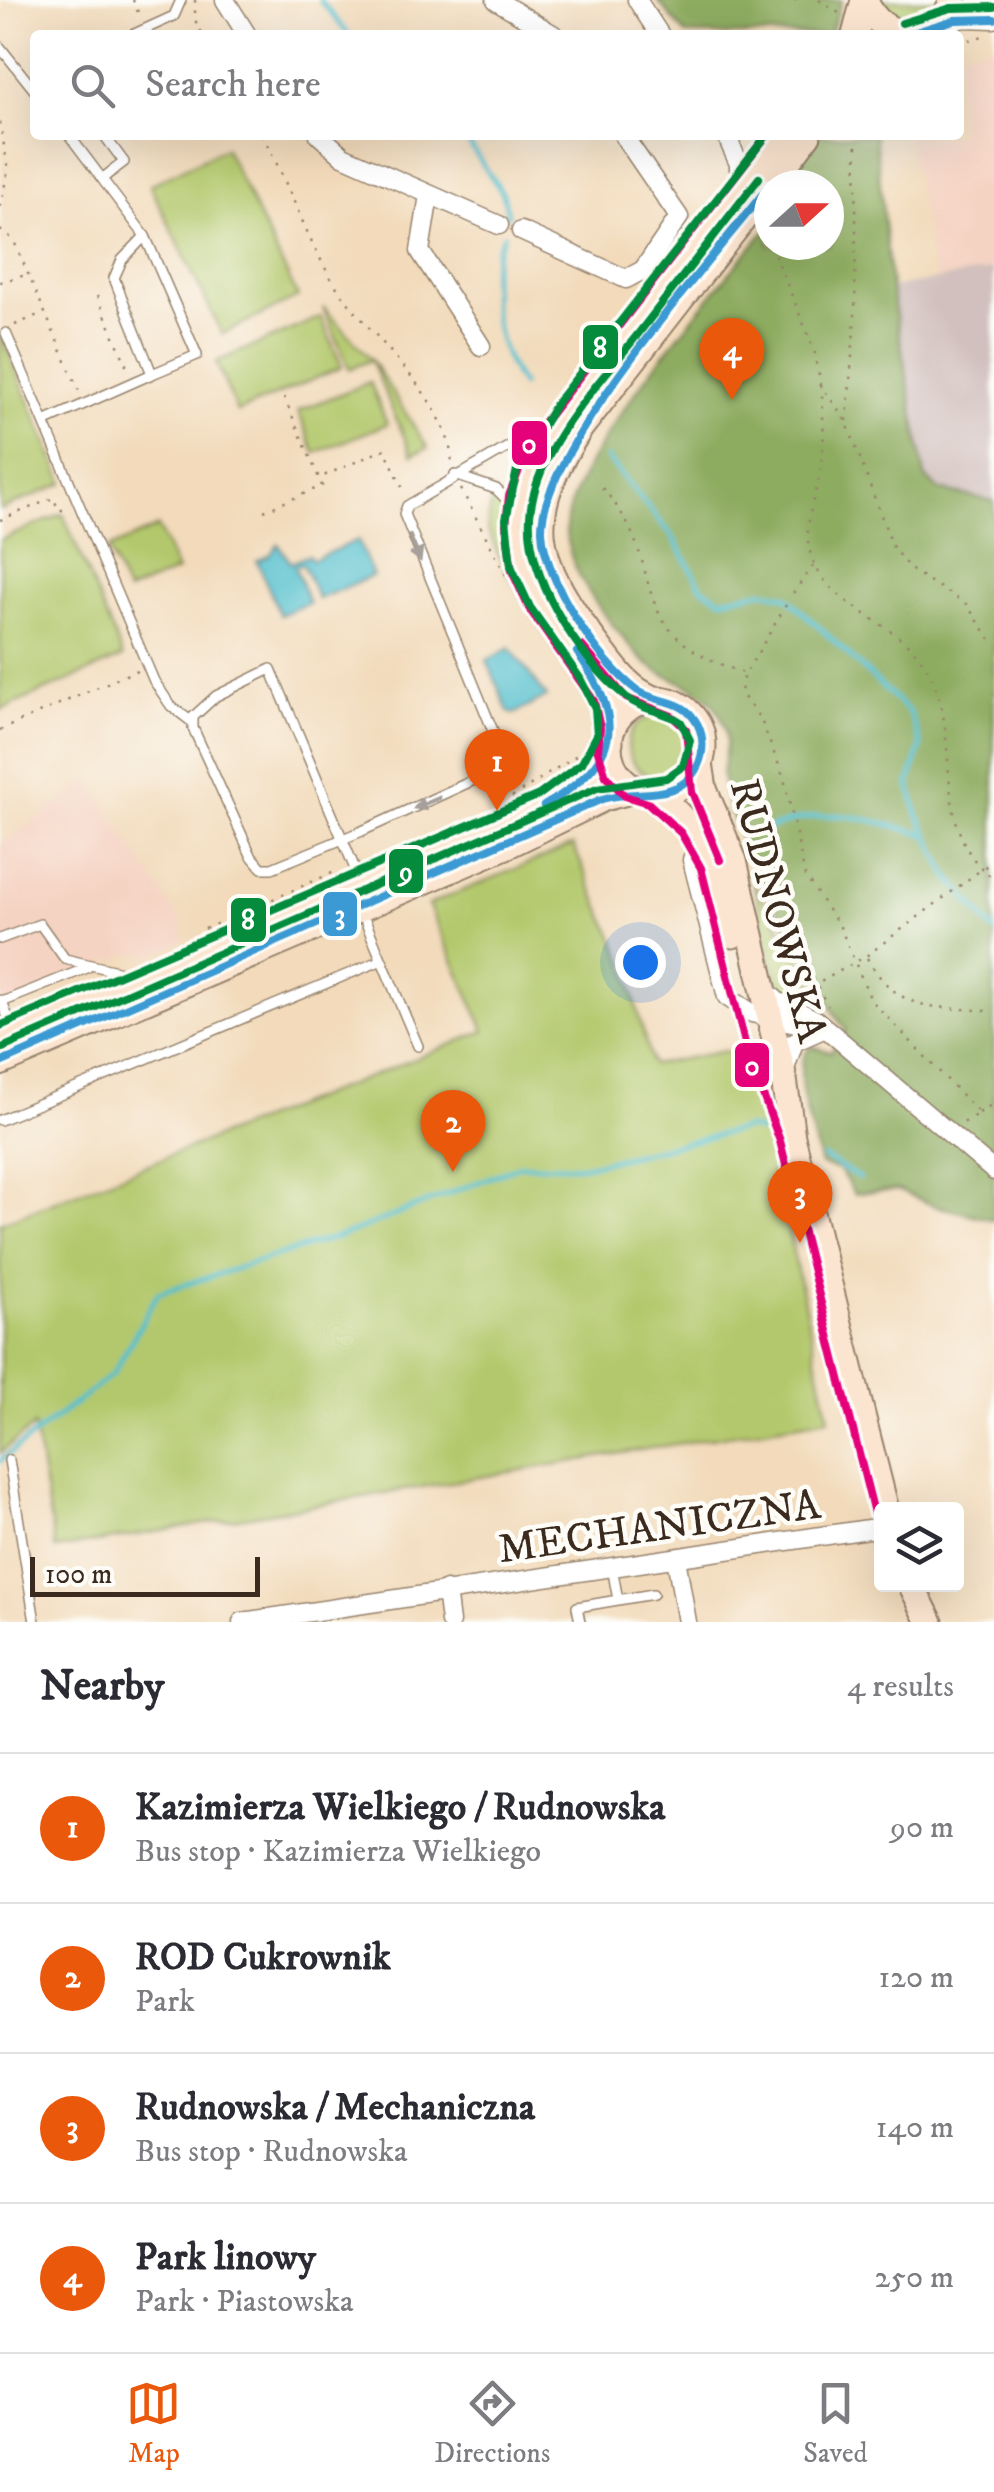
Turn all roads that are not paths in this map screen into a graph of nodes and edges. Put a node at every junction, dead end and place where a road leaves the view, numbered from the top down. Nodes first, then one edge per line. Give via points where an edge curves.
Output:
1 (181, 0) edge
2 (225, 0) edge
3 (637, 0) edge
4 (864, 0) edge
5 (953, 0) edge
6 (501, 1) edge
7 (994, 19) edge
8 (936, 26) junction
9 (143, 30) edge
10 (244, 30) edge
11 (546, 30) edge
12 (657, 30) edge
13 (856, 30) edge
14 (895, 30) edge
15 (923, 30) edge
16 (0, 46) edge
17 (30, 77) edge
18 (73, 140) edge
19 (108, 140) edge
20 (325, 140) edge
21 (627, 140) edge
22 (728, 140) edge
23 (779, 140) edge
24 (804, 140) edge
25 (782, 170) edge
26 (103, 178) junction
27 (428, 194) junction
28 (739, 194) junction
29 (754, 207) edge
30 (499, 225) dead end
31 (521, 232) dead end
32 (145, 236) junction
33 (5, 331) road end
34 (482, 346) dead end
35 (152, 374) junction
36 (572, 406) junction
37 (44, 422) junction
38 (455, 475) junction
39 (519, 514) junction
40 (655, 699) junction
41 (192, 722) junction
42 (603, 739) junction
43 (700, 763) junction
44 (646, 791) junction
45 (342, 838) junction
46 (360, 897) junction
47 (0, 939) edge
48 (382, 960) junction
49 (89, 967) junction
50 (146, 978) junction
51 (762, 986) junction
52 (1, 1000) edge
53 (760, 1016) junction
54 (831, 1023) junction
55 (418, 1046) dead end
56 (9, 1047) edge
57 (784, 1079) junction
58 (0, 1120) edge
59 (792, 1136) junction
60 (994, 1171) edge
61 (9, 1460) dead end
62 (884, 1502) edge
63 (874, 1529) edge
64 (676, 1558) junction
65 (612, 1567) junction
66 (446, 1590) junction
67 (916, 1592) edge
68 (653, 1594) dead end
69 (618, 1600) junction
70 (305, 1617) edge
71 (283, 1619) edge
72 (34, 1622) edge
73 (242, 1622) edge
74 (450, 1622) edge
75 (580, 1622) edge
76 (687, 1622) edge
77 (930, 1622) edge

1 - 9 lane via 174,16
2 - 10 street
3 - 12 street
4 - 13 main road
4 - 14 main road via 880,24
5 - 8 main road
6 - 11 street
7 - 8 street
8 - 15 main road
16 - 17 lane
18 - 26 lane
19 - 26 lane via 124,162
20 - 27 street via 343,156
21 - 31 street via 678,217 643,270 626,279
22 - 28 street via 739,164
23 - 28 main road
24 - 25 main road
26 - 32 lane
27 - 30 street
27 - 34 street via 420,251
28 - 36 main road
29 - 40 main road via 582,428 544,497 542,540 560,592 627,681
32 - 35 lane via 114,278
32 - 35 lane via 197,355
33 - 37 lane
35 - 37 lane
36 - 38 lane via 528,438
36 - 39 main road via 528,473
37 - 41 lane via 164,699
38 - 39 lane via 496,489
38 -> 45 lane via 408,506 404,522 507,765
39 - 42 main road via 520,550 531,585 602,687
40 - 42 main road via 630,707
40 - 43 main road via 692,715 702,738
41 - 45 lane via 262,868
41 - 45 lane via 216,696 271,669
42 - 44 main road via 617,770
42 - 46 main road via 591,775 562,796
43 - 44 main road via 685,783
43 - 51 main road, RUDNOWSKA via 734,861
44 - 46 main road via 604,798
44 - 53 main road, RUDNOWSKA via 699,836
45 - 46 lane
46 - 48 lane
46 - 50 main road
46 - 56 main road
47 - 49 lane via 40,924 65,959
48 - 55 lane
48 - 58 lane
49 - 50 lane
49 - 52 lane
50 - 56 main road
51 - 53 main road, RUDNOWSKA
51 - 54 street via 777,1001
52 - 56 lane
53 - 54 street
53 - 57 main road, RUDNOWSKA
53 - 59 main road, RUDNOWSKA via 768,1076
54 - 57 street via 800,1036 789,1051
54 - 60 street
57 - 59 main road, RUDNOWSKA
59 - 62 main road, RUDNOWSKA
61 - 72 lane
63 - 64 street, MECHANICZNA
64 - 65 street, MECHANICZNA
64 - 76 street
65 - 66 street, MECHANICZNA
65 - 69 lane
66 - 70 street, MECHANICZNA
66 - 74 street, MECHANICZNA
67 - 77 main road
68 - 69 lane
69 - 75 lane via 578,1607
70 - 71 street, MECHANICZNA
71 - 73 street, MECHANICZNA

